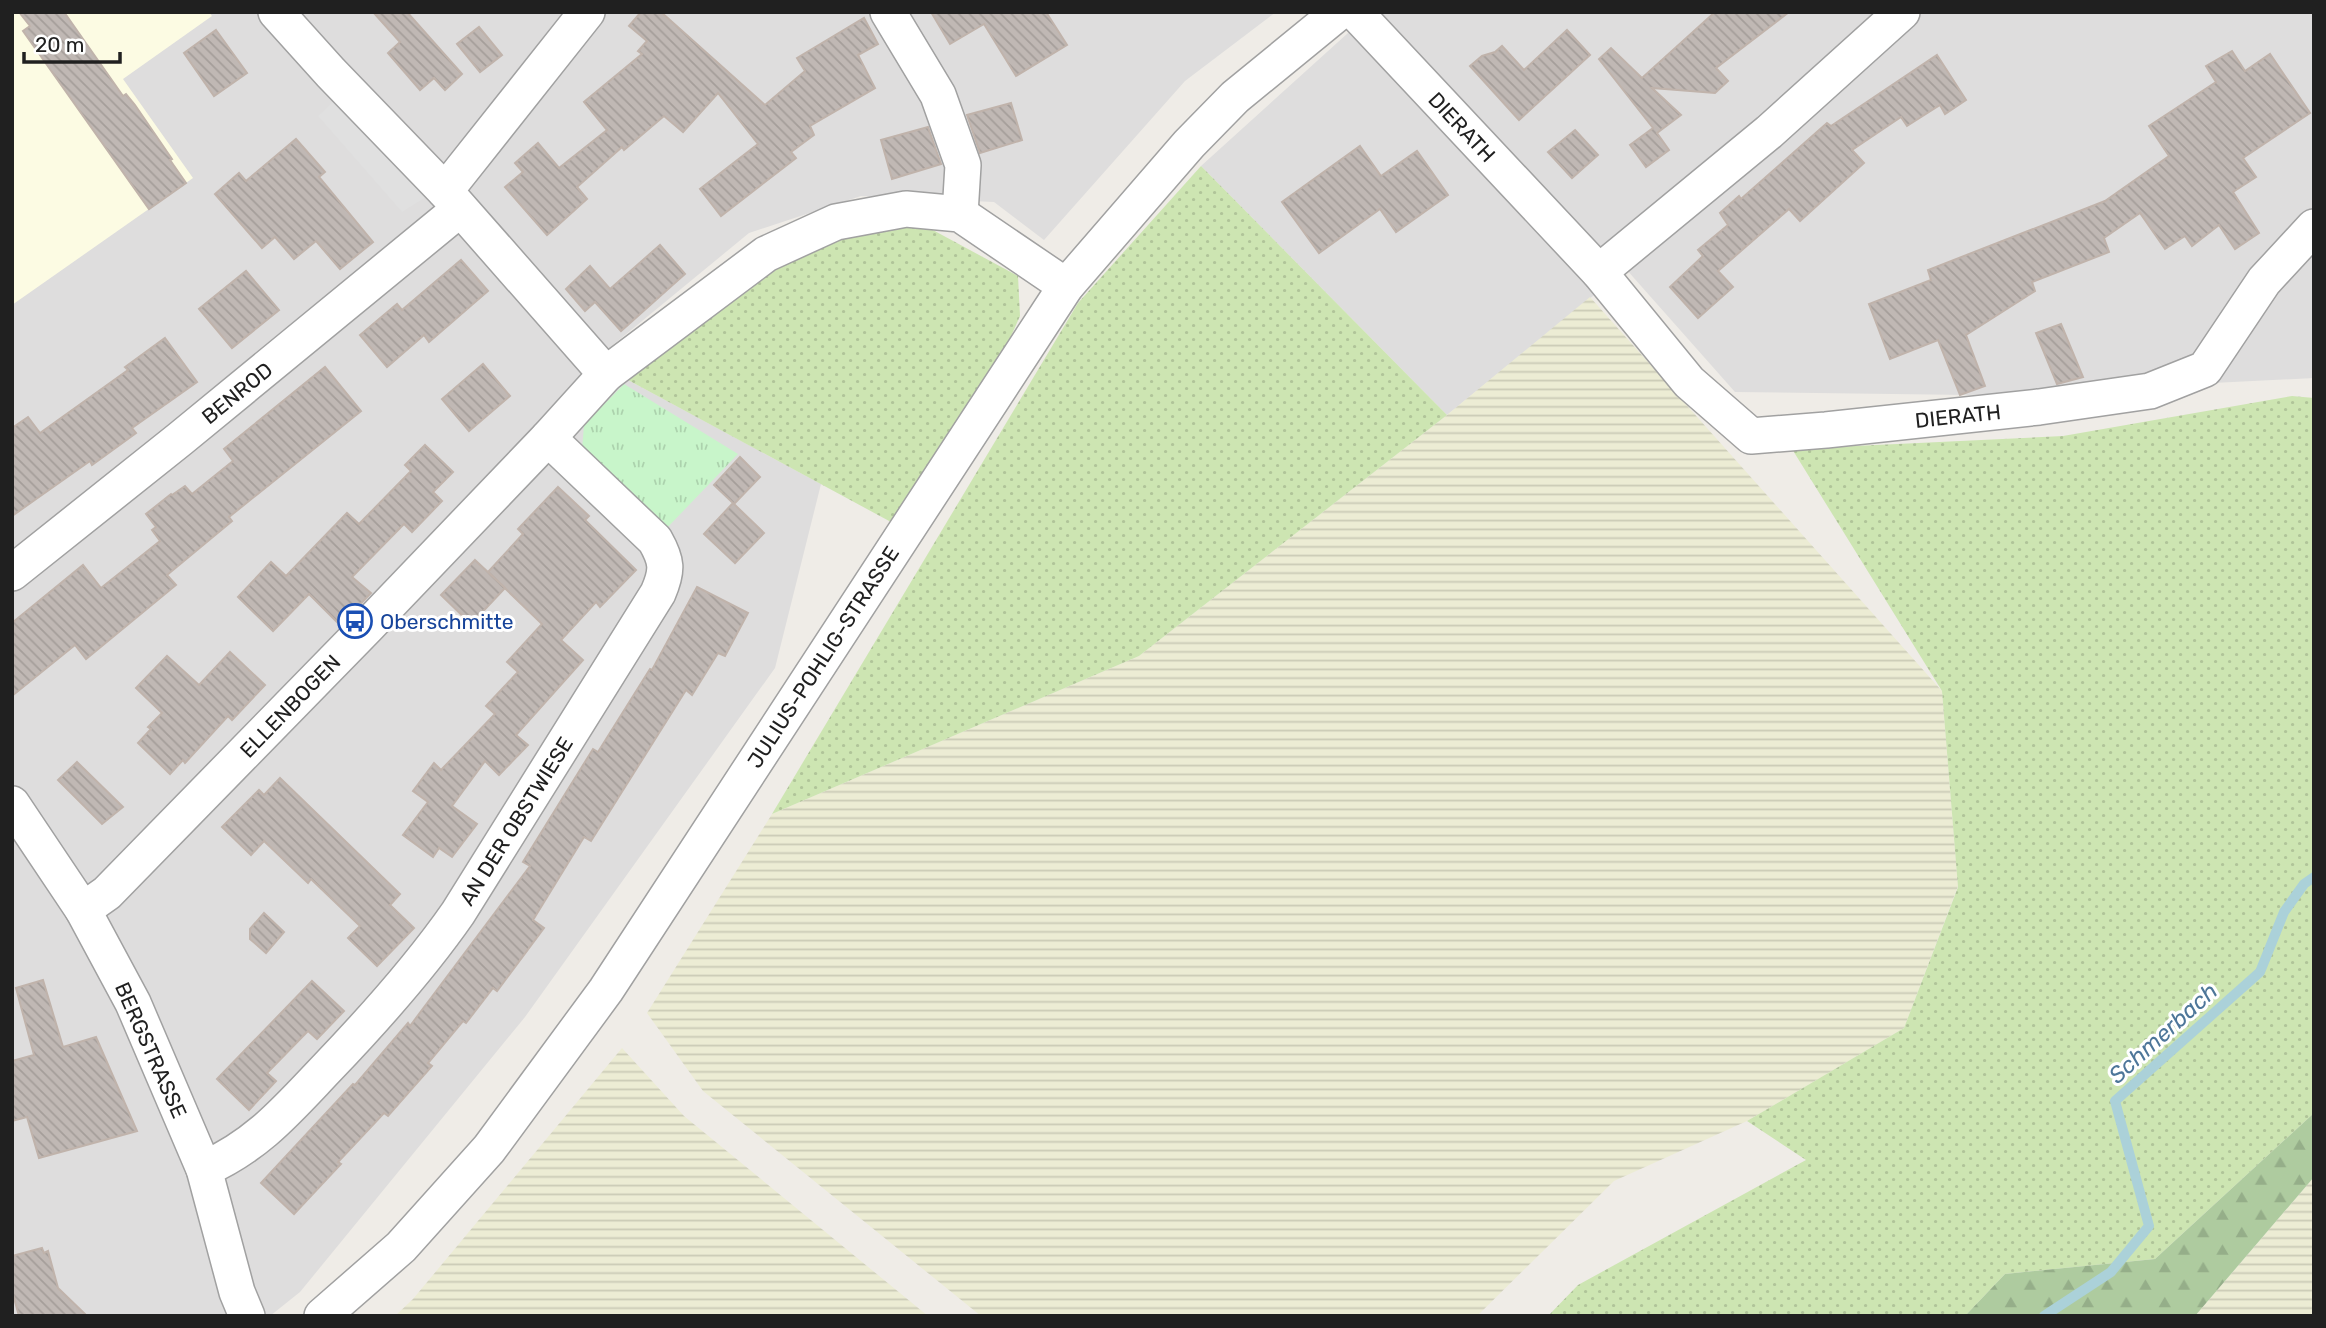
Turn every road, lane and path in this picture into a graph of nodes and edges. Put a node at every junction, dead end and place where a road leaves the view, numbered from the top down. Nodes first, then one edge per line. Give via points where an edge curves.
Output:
1 (276, 12) edge
2 (587, 12) edge
3 (888, 12) edge
4 (1339, 12) edge
5 (1355, 12) edge
6 (1902, 12) edge
7 (452, 200) junction
8 (960, 214) junction
9 (2314, 227) edge
10 (1599, 272) junction
11 (1066, 286) junction
12 (606, 374) junction
13 (548, 438) junction
14 (12, 573) edge
15 (12, 804) edge
16 (83, 910) junction
17 (204, 1169) junction
18 (247, 1316) edge
19 (321, 1316) edge

1 - 7 street
2 - 7 street
3 - 8 street via 938,95 963,165
4 - 11 street, JULIUS-POHLIG-STRASSE via 1236,97 1189,144
5 - 10 street, DIERATH
6 - 10 street via 1769,132
7 - 12 street
7 - 14 street, BENROD via 180,439
8 - 11 street
8 - 12 street via 906,209 836,222 766,254
9 - 10 street, DIERATH via 2264,281 2205,369 2150,391 2026,409 1751,436 1689,382
11 - 19 street, JULIUS-POHLIG-STRASSE via 606,990 489,1149 401,1247
12 - 13 street, ELLENBOGEN
13 - 16 street, ELLENBOGEN via 107,893
13 - 17 street, AN DER OBSTWIESE via 655,540 665,558 665,577 658,593 438,942 382,1010 266,1132
15 - 16 street, BERGSTRASSE
16 - 17 street, BERGSTRASSE via 133,1003
17 - 18 street, BERGSTRASSE

